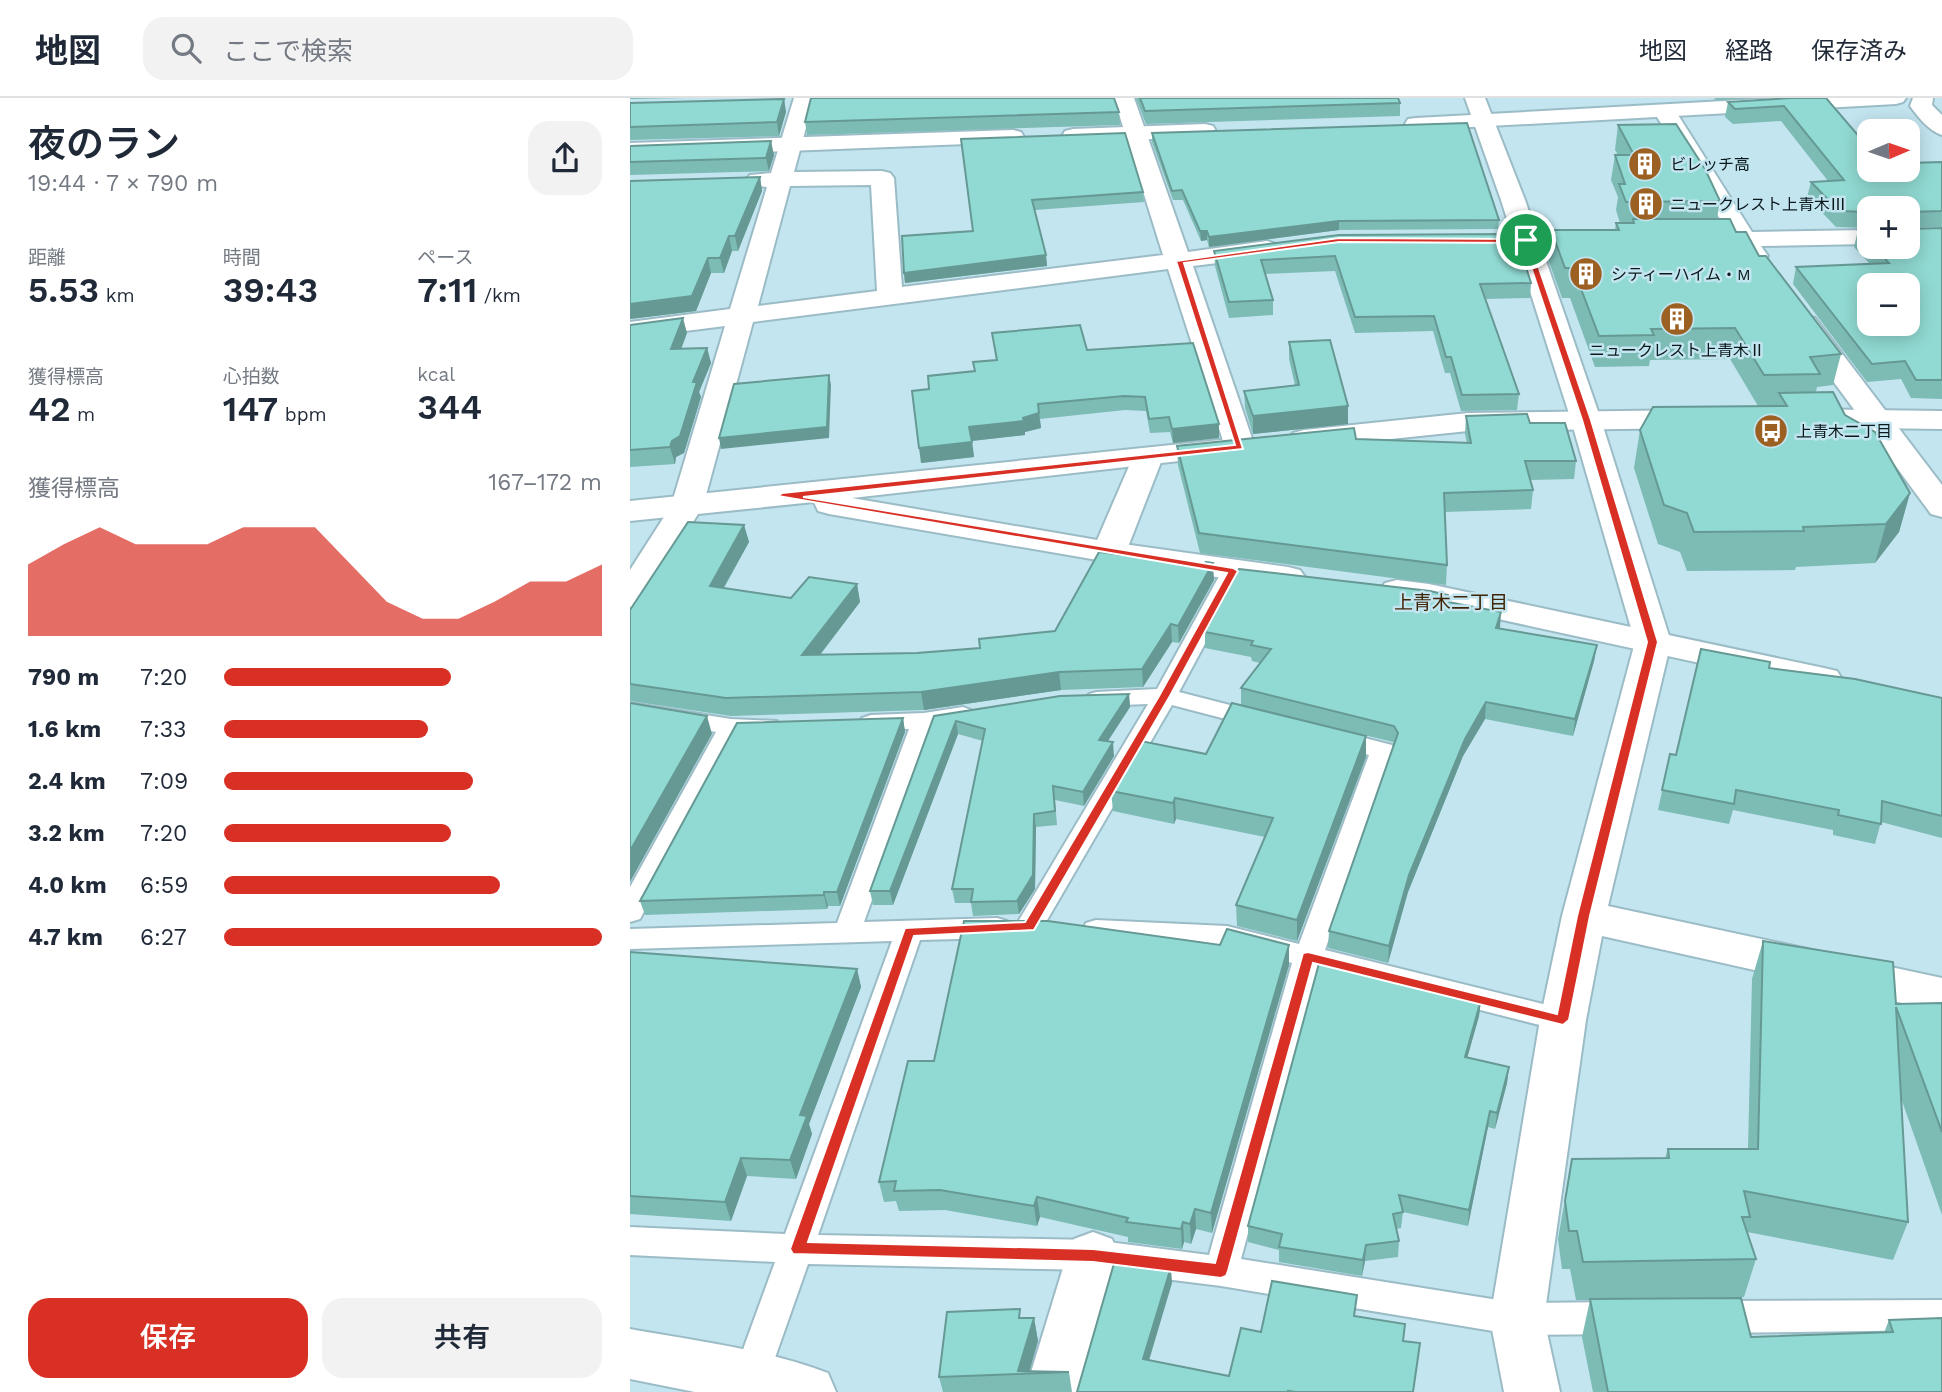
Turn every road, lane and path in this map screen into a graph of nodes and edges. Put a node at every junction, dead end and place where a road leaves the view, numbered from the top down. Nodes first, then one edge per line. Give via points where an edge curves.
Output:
1 (1124, 98) edge
2 (1896, 98) edge
3 (1923, 98) edge
4 (794, 101) edge
5 (1704, 104) edge
6 (1480, 110) edge
7 (1665, 112) junction
8 (1401, 125) edge
9 (1942, 128) edge
10 (1219, 131) edge
11 (1136, 134) junction
12 (792, 145) junction
13 (630, 150) edge
14 (782, 179) junction
15 (740, 181) edge
16 (1857, 237) edge
17 (1675, 240) edge
18 (1743, 240) junction
19 (1286, 247) edge
20 (1179, 261) junction
21 (1768, 273) edge
22 (890, 297) junction
23 (1792, 306) edge
24 (741, 316) junction
25 (630, 330) edge
26 (1875, 417) junction
27 (1724, 418) edge
28 (1765, 418) edge
29 (1942, 419) edge
30 (1586, 420) junction
31 (1263, 444) junction
32 (1148, 457) junction
33 (782, 496) junction
34 (687, 506) junction
35 (1942, 507) edge
36 (630, 511) edge
37 (1109, 552) junction
38 (1233, 571) junction
39 (1312, 580) edge
40 (1364, 586) edge
41 (630, 597) edge
42 (1653, 642) junction
43 (1850, 685) edge
44 (1165, 696) junction
45 (1074, 700) edge
46 (630, 710) edge
47 (992, 711) edge
48 (923, 721) junction
49 (841, 723) edge
50 (800, 725) edge
51 (1280, 725) edge
52 (731, 727) junction
53 (1306, 732) edge
54 (630, 912) edge
55 (1584, 916) junction
56 (1051, 928) junction
57 (847, 932) junction
58 (909, 932) junction
59 (630, 939) edge
60 (1308, 957) junction
61 (1942, 995) edge
62 (1563, 1020) junction
63 (630, 1241) edge
64 (798, 1249) junction
65 (1093, 1255) junction
66 (1221, 1271) junction
67 (1942, 1315) edge
68 (1517, 1319) junction
69 (630, 1354) edge
70 (751, 1377) junction
71 (808, 1392) edge
72 (1053, 1392) edge
73 (1532, 1392) edge

1 - 11 street
2 - 5 street
3 - 9 street via 1921,106
4 - 12 street
5 - 7 street
6 - 7 street
6 - 8 street
6 - 30 street
7 - 18 street
10 - 11 street
11 - 12 street
11 - 20 street
12 - 13 street
12 - 14 street
14 - 15 street
14 - 22 street via 882,178
14 - 24 street
16 - 18 street
17 - 18 street
18 - 21 street
19 - 20 street
20 - 22 street
20 - 31 street
22 - 24 street
23 - 26 street
24 - 25 street
24 - 34 street
26 - 28 street
26 - 29 street
26 - 35 street
27 - 30 street
30 - 31 street via 1468,422
30 - 42 street
31 - 32 street
32 - 33 street
32 - 37 street
33 - 34 street
33 - 37 street
34 - 36 street
34 - 41 street
37 - 38 street
38 - 39 street
38 - 44 lane
40 - 42 street via 1429,594
42 - 43 street
42 - 55 street
44 - 45 lane
44 - 51 lane
44 - 56 lane
46 - 52 lane
47 - 48 lane
48 - 49 lane
48 - 57 lane
50 - 52 lane
52 - 54 lane
53 - 60 lane via 1383,751
55 - 61 street
55 - 62 street
56 - 58 lane
56 - 60 lane via 1227,936
57 - 58 lane
57 - 59 lane
58 - 64 lane
60 - 62 lane
60 - 66 lane
62 - 68 street
63 - 64 lane
64 - 65 lane
64 - 70 lane
65 - 66 lane
65 - 72 street
66 - 68 lane
67 - 68 lane
68 - 73 street
69 - 70 street
70 - 71 street

